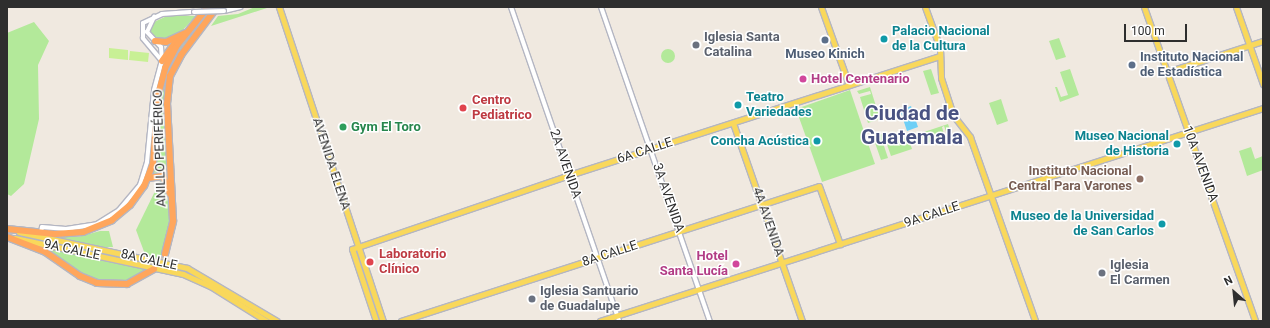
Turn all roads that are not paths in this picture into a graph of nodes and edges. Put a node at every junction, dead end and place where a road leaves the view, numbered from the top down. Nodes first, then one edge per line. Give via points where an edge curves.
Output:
1 (208, 7) edge
2 (218, 7) edge
3 (241, 7) edge
4 (279, 7) edge
5 (511, 7) edge
6 (601, 7) edge
7 (821, 7) edge
8 (925, 7) edge
9 (1144, 7) edge
10 (1236, 7) edge
11 (236, 8) edge
12 (154, 17) junction
13 (188, 31) junction
14 (155, 41) junction
15 (1263, 41) edge
16 (1249, 45) junction
17 (939, 56) junction
18 (162, 61) junction
19 (1167, 72) junction
20 (1263, 84) edge
21 (849, 85) junction
22 (1263, 108) edge
23 (733, 123) junction
24 (1188, 131) junction
25 (651, 150) junction
26 (170, 158) junction
27 (569, 175) junction
28 (163, 176) junction
29 (148, 178) junction
30 (991, 195) junction
31 (762, 204) junction
32 (173, 207) junction
33 (8, 229) edge
34 (42, 230) junction
35 (680, 231) junction
36 (8, 237) edge
37 (840, 244) junction
38 (355, 248) junction
39 (165, 254) tunnel mouth
40 (598, 258) junction
41 (782, 262) junction
42 (154, 269) tunnel mouth
43 (700, 290) junction
44 (617, 315) junction
45 (266, 321) edge
46 (277, 321) edge
47 (376, 321) edge
48 (383, 321) edge
49 (401, 321) edge
50 (600, 321) edge
51 (619, 321) edge
52 (710, 321) edge
53 (802, 321) edge
54 (1035, 321) edge
55 (1255, 321) edge

1 - 13 highway, ANILLO PERIFÉRICO
2 - 26 highway, ANILLO PERIFÉRICO via 181,55 170,76 167,104
3 - 11 street
4 - 38 main road, AVENIDA ELENA
5 - 27 street, 2A AVENIDA
6 - 25 street, 3A AVENIDA
7 - 21 main road
8 - 17 main road via 940,48
9 - 19 main road, 10A AVENIDA
10 - 16 main road
11 - 12 street, bridge via 224,11 165,13
12 - 14 street via 146,30
12 - 18 street via 143,23 141,33
13 - 14 highway via 169,41
13 - 18 highway via 174,44
13 - 29 highway, ANILLO PERIFÉRICO via 169,60 160,85 155,156
14 - 18 street via 162,49
15 - 16 main road
16 - 19 main road
16 - 20 main road
17 - 21 main road, 6A CALLE
17 - 30 main road via 941,78 953,115 970,137
18 - 34 street, ANILLO PERIFÉRICO via 154,90 146,170 138,189 119,210 97,224
19 - 24 main road, 10A AVENIDA
21 - 23 main road, 6A CALLE
22 - 24 main road, 9A CALLE
23 - 25 main road, 6A CALLE
23 - 31 main road, 4A AVENIDA
24 - 30 main road, 9A CALLE
24 - 55 main road, 10A AVENIDA
25 - 27 main road, 6A CALLE
25 - 35 street, 3A AVENIDA
26 - 28 highway
26 - 32 highway, ANILLO PERIFÉRICO
27 - 38 main road, 6A CALLE
27 - 40 street, 2A AVENIDA
28 - 29 highway
28 - 32 highway
29 - 34 highway, ANILLO PERIFÉRICO via 130,205 105,224 83,232
30 - 37 main road, 9A CALLE
30 - 54 main road
31 - 35 main road, 8A CALLE
31 - 37 main road, 8A CALLE via 819,186
31 - 41 main road, 4A AVENIDA
32 - 39 highway, ANILLO PERIFÉRICO via 173,233
33 - 34 highway, ANILLO PERIFÉRICO
33 - 46 main road, 8A CALLE via 187,268
35 - 40 main road, 8A CALLE
35 - 43 street, 3A AVENIDA
36 - 42 highway via 44,250 80,276 97,283 127,284
36 - 45 main road, 9A CALLE via 184,274 210,286
37 - 41 main road, 9A CALLE
38 - 47 main road, AVENIDA ELENA
38 - 48 main road, AVENIDA ELENA
40 - 44 street, 2A AVENIDA
40 - 49 main road, 8A CALLE
41 - 43 main road, 9A CALLE
41 - 53 main road, 4A AVENIDA
43 - 44 main road, 9A CALLE
43 - 52 street, 3A AVENIDA
44 - 50 main road, 9A CALLE
44 - 51 street, 2A AVENIDA

